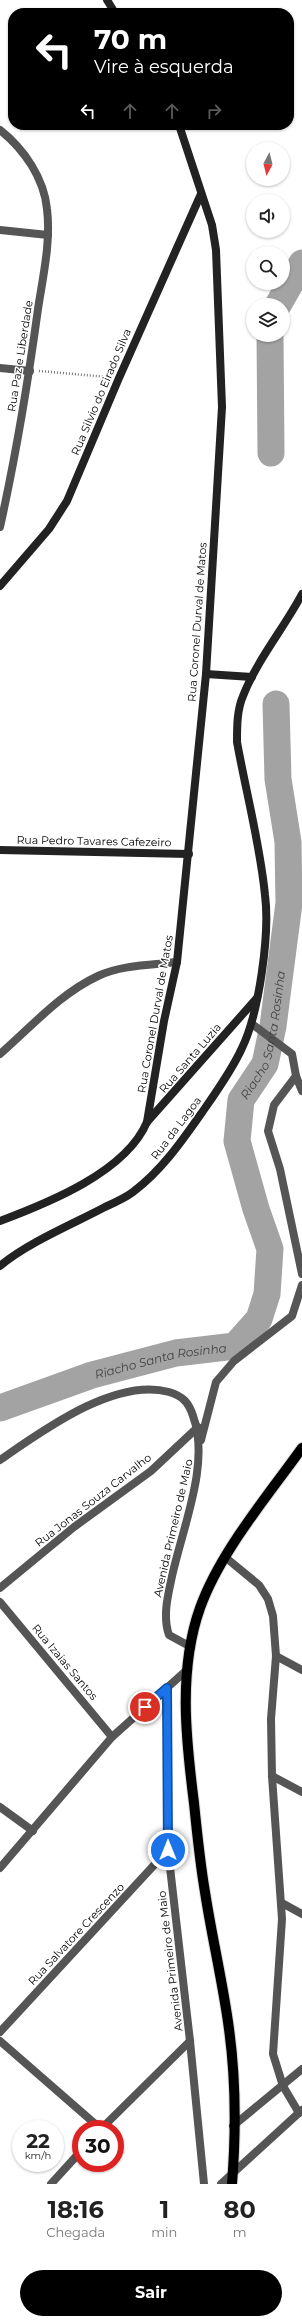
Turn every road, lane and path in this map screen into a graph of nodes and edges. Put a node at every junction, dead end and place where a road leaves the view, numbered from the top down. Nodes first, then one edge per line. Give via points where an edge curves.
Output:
1 (0, 130) edge
2 (181, 130) edge
3 (202, 194) junction
4 (0, 230) edge
5 (48, 235) junction
6 (0, 368) edge
7 (30, 371) junction
8 (118, 378) junction
9 (0, 527) edge
10 (1, 584) edge
11 (302, 594) edge
12 (206, 674) junction
13 (252, 678) junction
14 (0, 850) edge
15 (189, 854) junction
16 (177, 962) junction
17 (258, 997) junction
18 (252, 1024) junction
19 (0, 1054) edge
20 (296, 1076) junction
21 (302, 1091) edge
22 (147, 1122) junction
23 (0, 1221) edge
24 (0, 1266) edge
25 (302, 1274) edge
26 (302, 1285) edge
27 (198, 1427) junction
28 (200, 1444) junction
29 (302, 1448) edge
30 (0, 1460) edge
31 (225, 1557) junction
32 (0, 1588) edge
33 (0, 1602) edge
34 (191, 1648) junction
35 (276, 1656) junction
36 (188, 1670) junction
37 (302, 1670) edge
38 (167, 1688) junction
39 (112, 1737) junction
40 (272, 1776) junction
41 (302, 1792) edge
42 (0, 1807) edge
43 (33, 1831) junction
44 (168, 1850) junction
45 (0, 1868) edge
46 (282, 1903) junction
47 (302, 1914) edge
48 (0, 2032) edge
49 (0, 2041) edge
50 (190, 2041) junction
51 (302, 2069) edge
52 (282, 2086) junction
53 (301, 2112) edge
54 (91, 2120) edge
55 (110, 2120) edge
56 (233, 2126) junction
57 (72, 2161) edge
58 (233, 2172) junction
59 (51, 2184) edge
60 (204, 2184) edge
61 (221, 2184) edge
62 (232, 2184) edge

1 - 5 street, Rua Paz e Liberdade via 10,138 36,174 42,187 47,208
2 - 3 street, Rua Coronel Durval de Matos
3 - 8 street, Rua Silvio do Eirado Silva
3 - 12 street, Rua Coronel Durval de Matos via 212,225 216,250 222,378
4 - 5 street
5 - 7 street, Rua Paz e Liberdade
6 - 7 street
7 - 8 path
7 - 9 street, Rua Paz e Liberdade
8 - 10 street, Rua Silvio do Eirado Silva via 67,501 49,530
11 - 13 street, Rua da Lagoa
12 - 13 street
12 - 15 street, Rua Coronel Durval de Matos
13 - 17 street, Rua da Lagoa via 242,697 237,722 237,742 266,896 263,962
14 - 15 street, Rua Pedro Tavares Cafezeiro
15 - 16 street, Rua Coronel Durval de Matos
16 - 19 street via 99,975 72,991
16 - 22 street, Rua Coronel Durval de Matos
17 - 18 street, Rua da Lagoa
17 - 22 street, Rua Santa Luzia
18 - 20 street via 292,1054
18 - 24 street, Rua da Lagoa via 242,1048 217,1091 171,1156 150,1179 132,1193 27,1248
20 - 21 street
20 - 25 street via 274,1105 268,1131 280,1168
22 - 23 street, Rua Santa Luzia via 143,1133 128,1150 93,1179 40,1206
26 - 28 street via 292,1316 234,1361 216,1382
27 - 28 street, Avenida Primeiro de Maio
27 - 30 street, Avenida Primeiro de Maio via 189,1402 177,1394 147,1389 103,1398 64,1417
27 - 32 street, Rua Jonas Souza Carvalho via 151,1471 74,1527
28 - 34 street, Avenida Primeiro de Maio via 198,1471 176,1553 166,1615 169,1635
29 - 31 main road
31 - 34 main road via 209,1585
31 - 35 street via 259,1585 268,1599 274,1616
33 - 39 street, Rua Izaias Santos
34 - 36 main road
35 - 37 street
35 - 40 street via 271,1719
36 - 38 street
36 - 56 main road via 188,1757 205,1890 229,2029 233,2066
38 - 39 street
38 - 44 street, Avenida Primeiro de Maio
39 - 43 street
40 - 41 street
40 - 46 street
42 - 43 street
43 - 45 street
44 - 48 street, Rua Salvatore Crescenzo
44 - 50 street, Avenida Primeiro de Maio
46 - 47 street
46 - 52 street via 273,2054
49 - 54 street
50 - 55 street
50 - 60 street, Avenida Primeiro de Maio
51 - 52 street
52 - 53 street
52 - 56 street
53 - 58 street
56 - 58 main road
57 - 59 street
58 - 61 street
58 - 62 main road

